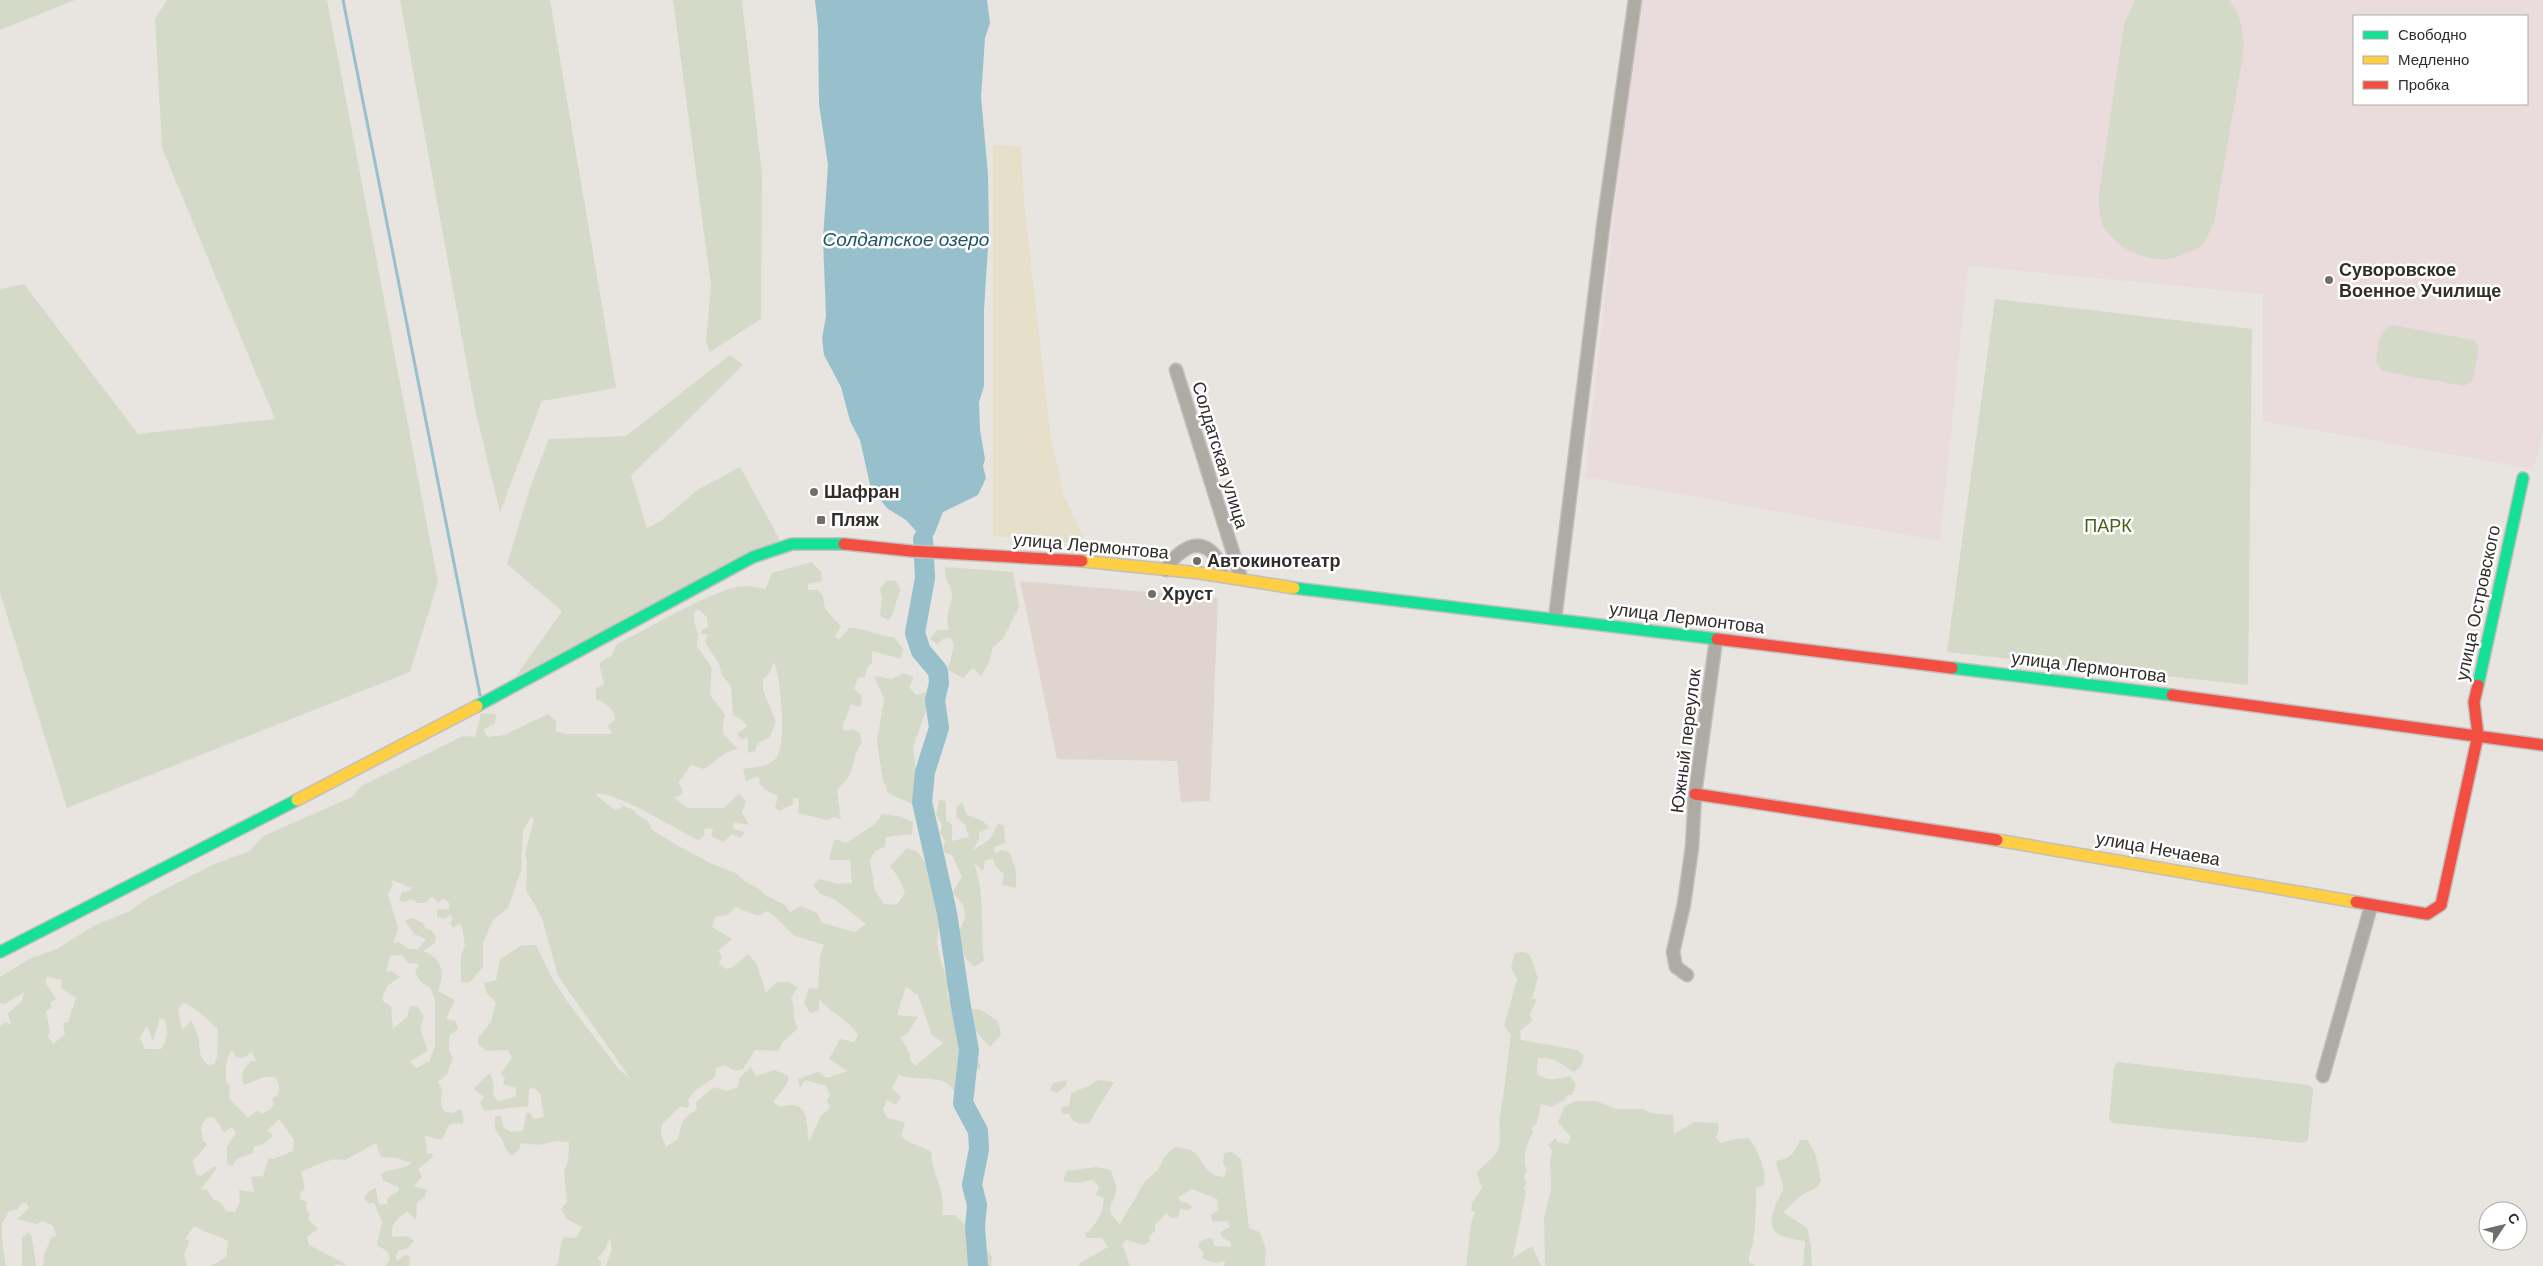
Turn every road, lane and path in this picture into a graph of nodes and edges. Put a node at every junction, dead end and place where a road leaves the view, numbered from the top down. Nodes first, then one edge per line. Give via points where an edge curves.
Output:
1 (1635, 0) edge
2 (1176, 370) dead end
3 (2523, 478) dead end
4 (1166, 570) junction
5 (1222, 576) junction
6 (1241, 578) junction
7 (1555, 619) junction
8 (1716, 640) junction
9 (2478, 736) junction
10 (2543, 745) edge
11 (1695, 794) junction
12 (2371, 906) junction
13 (0, 952) edge
14 (1687, 975) dead end
15 (2323, 1076) dead end

1 - 7 street via 1604,219
2 - 6 street, Солдатская улица
3 - 9 main road, улица Островского via 2474,702
4 - 5 main road, улица Лермонтова
4 - 5 street via 1174,557 1195,545 1207,548 1216,558
4 - 13 main road, улица Лермонтова via 826,543 778,548 416,740 145,875
5 - 6 main road, улица Лермонтова
6 - 7 main road, улица Лермонтова via 1295,588
7 - 8 main road, улица Лермонтова
8 - 9 main road, улица Лермонтова via 2120,688
8 - 11 street, Южный переулок
9 - 10 main road, улица Лермонтова
9 - 12 main road, улица Нечаева via 2441,905 2427,914
11 - 12 main road, улица Нечаева via 2070,850
11 - 14 street, Южный переулок via 1684,904 1673,952 1676,967
12 - 15 street

